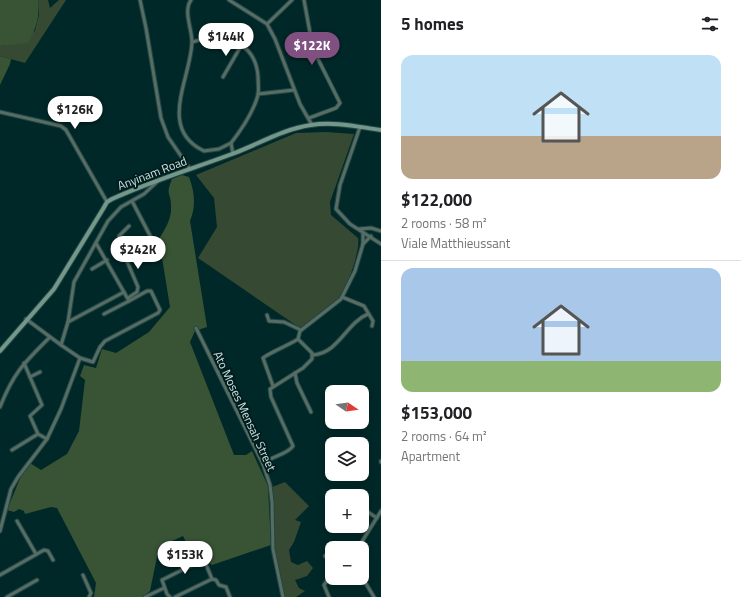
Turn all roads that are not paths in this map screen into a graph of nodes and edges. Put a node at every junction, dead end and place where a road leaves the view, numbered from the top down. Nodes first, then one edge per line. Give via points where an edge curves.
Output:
1 (140, 0) edge
2 (192, 0) edge
3 (229, 0) edge
4 (283, 0) edge
5 (292, 0) edge
6 (304, 0) edge
7 (288, 3) junction
8 (267, 24) junction
9 (192, 42) junction
10 (241, 46) junction
11 (223, 77) dead end
12 (294, 90) junction
13 (258, 94) junction
14 (0, 112) edge
15 (309, 118) junction
16 (312, 125) junction
17 (360, 127) junction
18 (381, 130) edge
19 (231, 143) junction
20 (233, 154) junction
21 (190, 169) junction
22 (160, 179) junction
23 (132, 201) junction
24 (108, 202) junction
25 (129, 226) dead end
26 (358, 229) junction
27 (381, 230) edge
28 (363, 232) junction
29 (371, 236) junction
30 (96, 243) junction
31 (363, 244) junction
32 (381, 244) edge
33 (157, 249) dead end
34 (107, 260) junction
35 (92, 269) dead end
36 (124, 292) junction
37 (342, 297) junction
38 (129, 300) junction
39 (104, 314) dead end
40 (368, 314) junction
41 (266, 315) dead end
42 (26, 319) junction
43 (68, 322) junction
44 (372, 326) dead end
45 (196, 328) dead end
46 (301, 330) junction
47 (50, 337) junction
48 (298, 339) junction
49 (61, 345) junction
50 (0, 350) edge
51 (313, 355) junction
52 (80, 358) junction
53 (24, 363) junction
54 (40, 372) dead end
55 (295, 373) junction
56 (30, 377) junction
57 (273, 386) junction
58 (0, 407) edge
59 (311, 412) dead end
60 (38, 434) junction
61 (47, 439) junction
62 (12, 450) dead end
63 (263, 464) junction
64 (0, 509) edge
65 (381, 511) edge
66 (4, 512) junction
67 (369, 513) edge
68 (377, 518) junction
69 (17, 521) dead end
70 (0, 531) edge
71 (362, 541) edge
72 (36, 554) junction
73 (53, 560) dead end
74 (0, 575) edge
75 (83, 575) dead end
76 (212, 579) junction
77 (37, 580) dead end
78 (325, 584) edge
79 (367, 585) edge
80 (164, 588) junction
81 (7, 597) edge
82 (89, 597) edge
83 (145, 597) edge
84 (170, 597) edge
85 (175, 597) edge
86 (230, 597) edge
87 (283, 597) edge
88 (330, 597) edge
89 (374, 597) edge

1 - 21 street via 161,118 168,136
2 - 9 street via 188,8
3 - 8 street
4 - 7 street
5 - 7 street
6 - 15 street via 313,49 340,103 336,108
7 - 8 street
8 - 12 street
9 - 10 street via 222,39
9 - 19 street via 179,107 184,132 193,144 204,151 219,149
10 - 11 street
10 - 13 street via 254,59
12 - 13 street
12 - 15 street
13 - 19 street via 249,116
14 - 24 street via 61,126 66,130
15 - 16 street
16 - 17 street, Anyinam Road
16 - 20 street, Anyinam Road via 283,132
17 - 18 street, Anyinam Road
17 - 26 street via 336,204 339,214
19 - 20 street
20 - 21 street, Anyinam Road
21 - 22 street, Anyinam Road
22 - 23 street
22 - 24 street, Anyinam Road
23 - 30 street via 116,211
23 - 33 street
24 - 42 street, Anyinam Road via 54,288
25 - 38 street via 119,236 138,287 137,292
26 - 27 street
26 - 28 street
28 - 29 street
28 - 31 street
29 - 31 street
29 - 32 street
30 - 34 street
30 - 43 street via 74,282
31 - 37 street via 355,271
34 - 35 street
34 - 36 street
36 - 38 street
36 - 43 street
37 - 40 street via 363,305
37 - 46 street
38 - 39 street
38 - 52 street via 151,291 160,312 105,341 93,362
40 - 44 street via 373,321
40 - 51 street via 346,331 330,350
41 - 46 street via 269,321 287,323
42 - 47 street
42 - 50 street, Anyinam Road
43 - 49 street
45 - 63 street, Ato Moses Mensah Street
46 - 48 street
47 - 49 street
47 - 53 street
48 - 51 street
48 - 57 street via 264,358
49 - 52 street
51 - 55 street via 308,364
52 - 61 street
53 - 56 street
53 - 58 street via 11,382
54 - 56 street
55 - 57 street
55 - 59 street
56 - 60 street via 42,405 30,416
57 - 63 street via 270,393 293,446
60 - 61 street
60 - 62 street
61 - 66 street via 18,476
63 - 87 street, Ato Moses Mensah Street via 270,485 273,549
64 - 66 street
65 - 68 street
66 - 70 street
67 - 68 street
68 - 71 street
69 - 72 street
72 - 73 street via 47,550
72 - 74 street
75 - 82 street via 91,593
76 - 80 street via 202,560 164,578
76 - 85 street
76 - 86 street via 226,587
77 - 81 street
78 - 88 street
79 - 89 street
80 - 83 street
80 - 84 street

